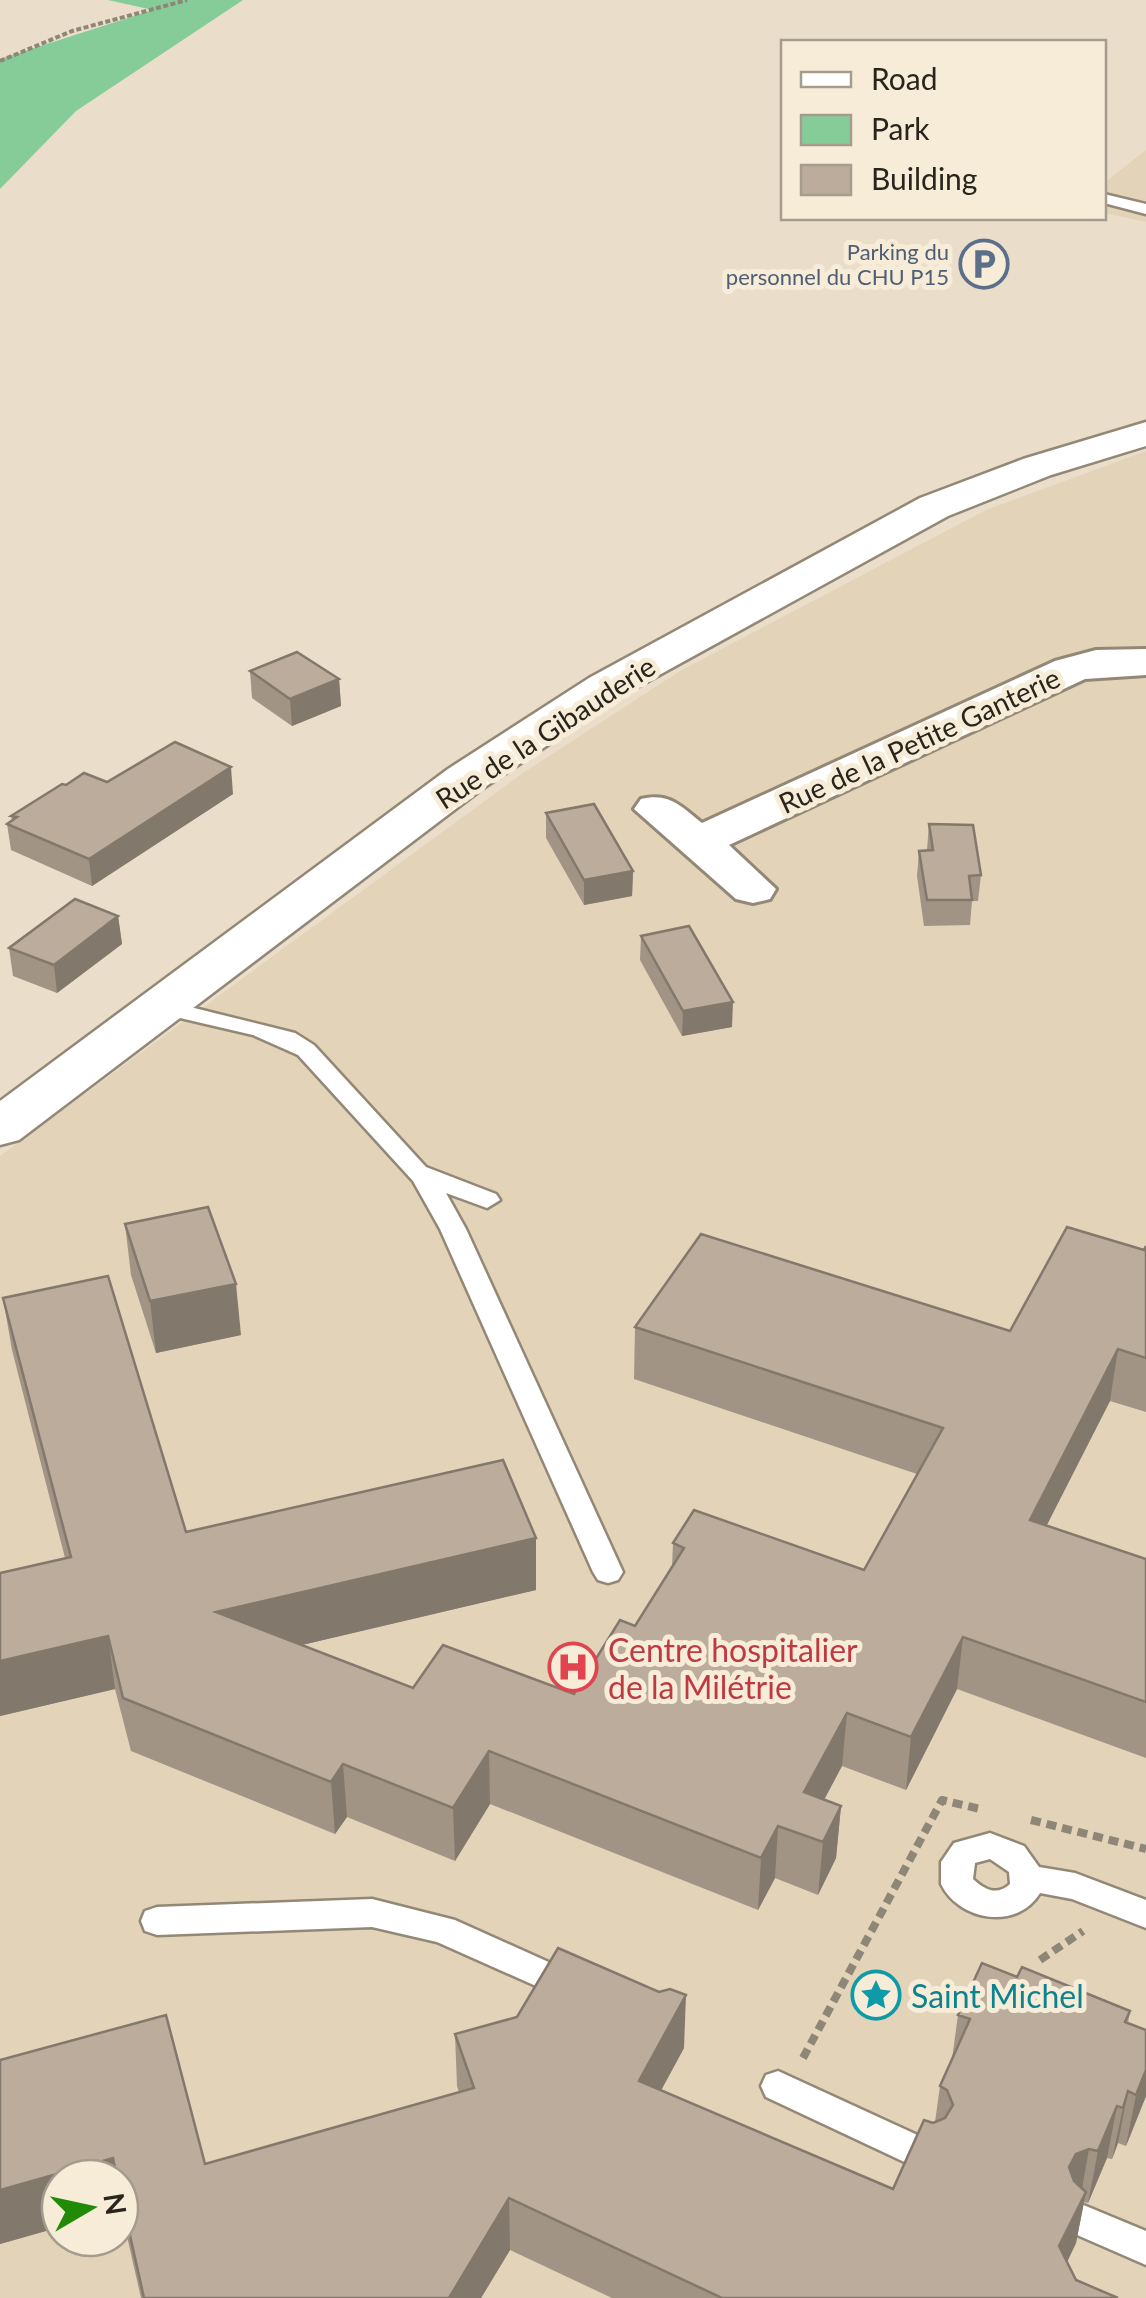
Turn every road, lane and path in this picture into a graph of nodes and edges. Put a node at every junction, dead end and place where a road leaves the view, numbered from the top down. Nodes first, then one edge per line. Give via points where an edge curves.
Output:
1 (187, 0) edge
2 (0, 61) edge
3 (1106, 199) edge
4 (1146, 209) edge
5 (1146, 434) edge
6 (1146, 662) edge
7 (657, 809) dead end
8 (697, 842) junction
9 (752, 888) dead end
10 (158, 1006) junction
11 (0, 1128) edge
12 (425, 1178) junction
13 (487, 1200) dead end
14 (608, 1572) dead end
15 (1028, 1878) dead end
16 (1146, 1914) edge
17 (157, 1921) dead end
18 (605, 2002) edge
19 (778, 2086) dead end
20 (925, 2156) edge
21 (1081, 2220) edge
22 (1146, 2248) edge

1 - 2 path via 72,31
3 - 4 lane
5 - 10 street, Rue de la Gibauderie via 934,507 605,686 465,779
6 - 8 street, Rue de la Petite Ganterie via 1070,670
7 - 8 street
8 - 9 street
10 - 11 street, Rue de la Gibauderie
10 - 12 lane via 287,1038 306,1050
12 - 13 lane
12 - 14 lane
15 - 16 lane via 1075,1886
17 - 18 lane via 372,1912 443,1930
19 - 20 lane
21 - 22 lane

